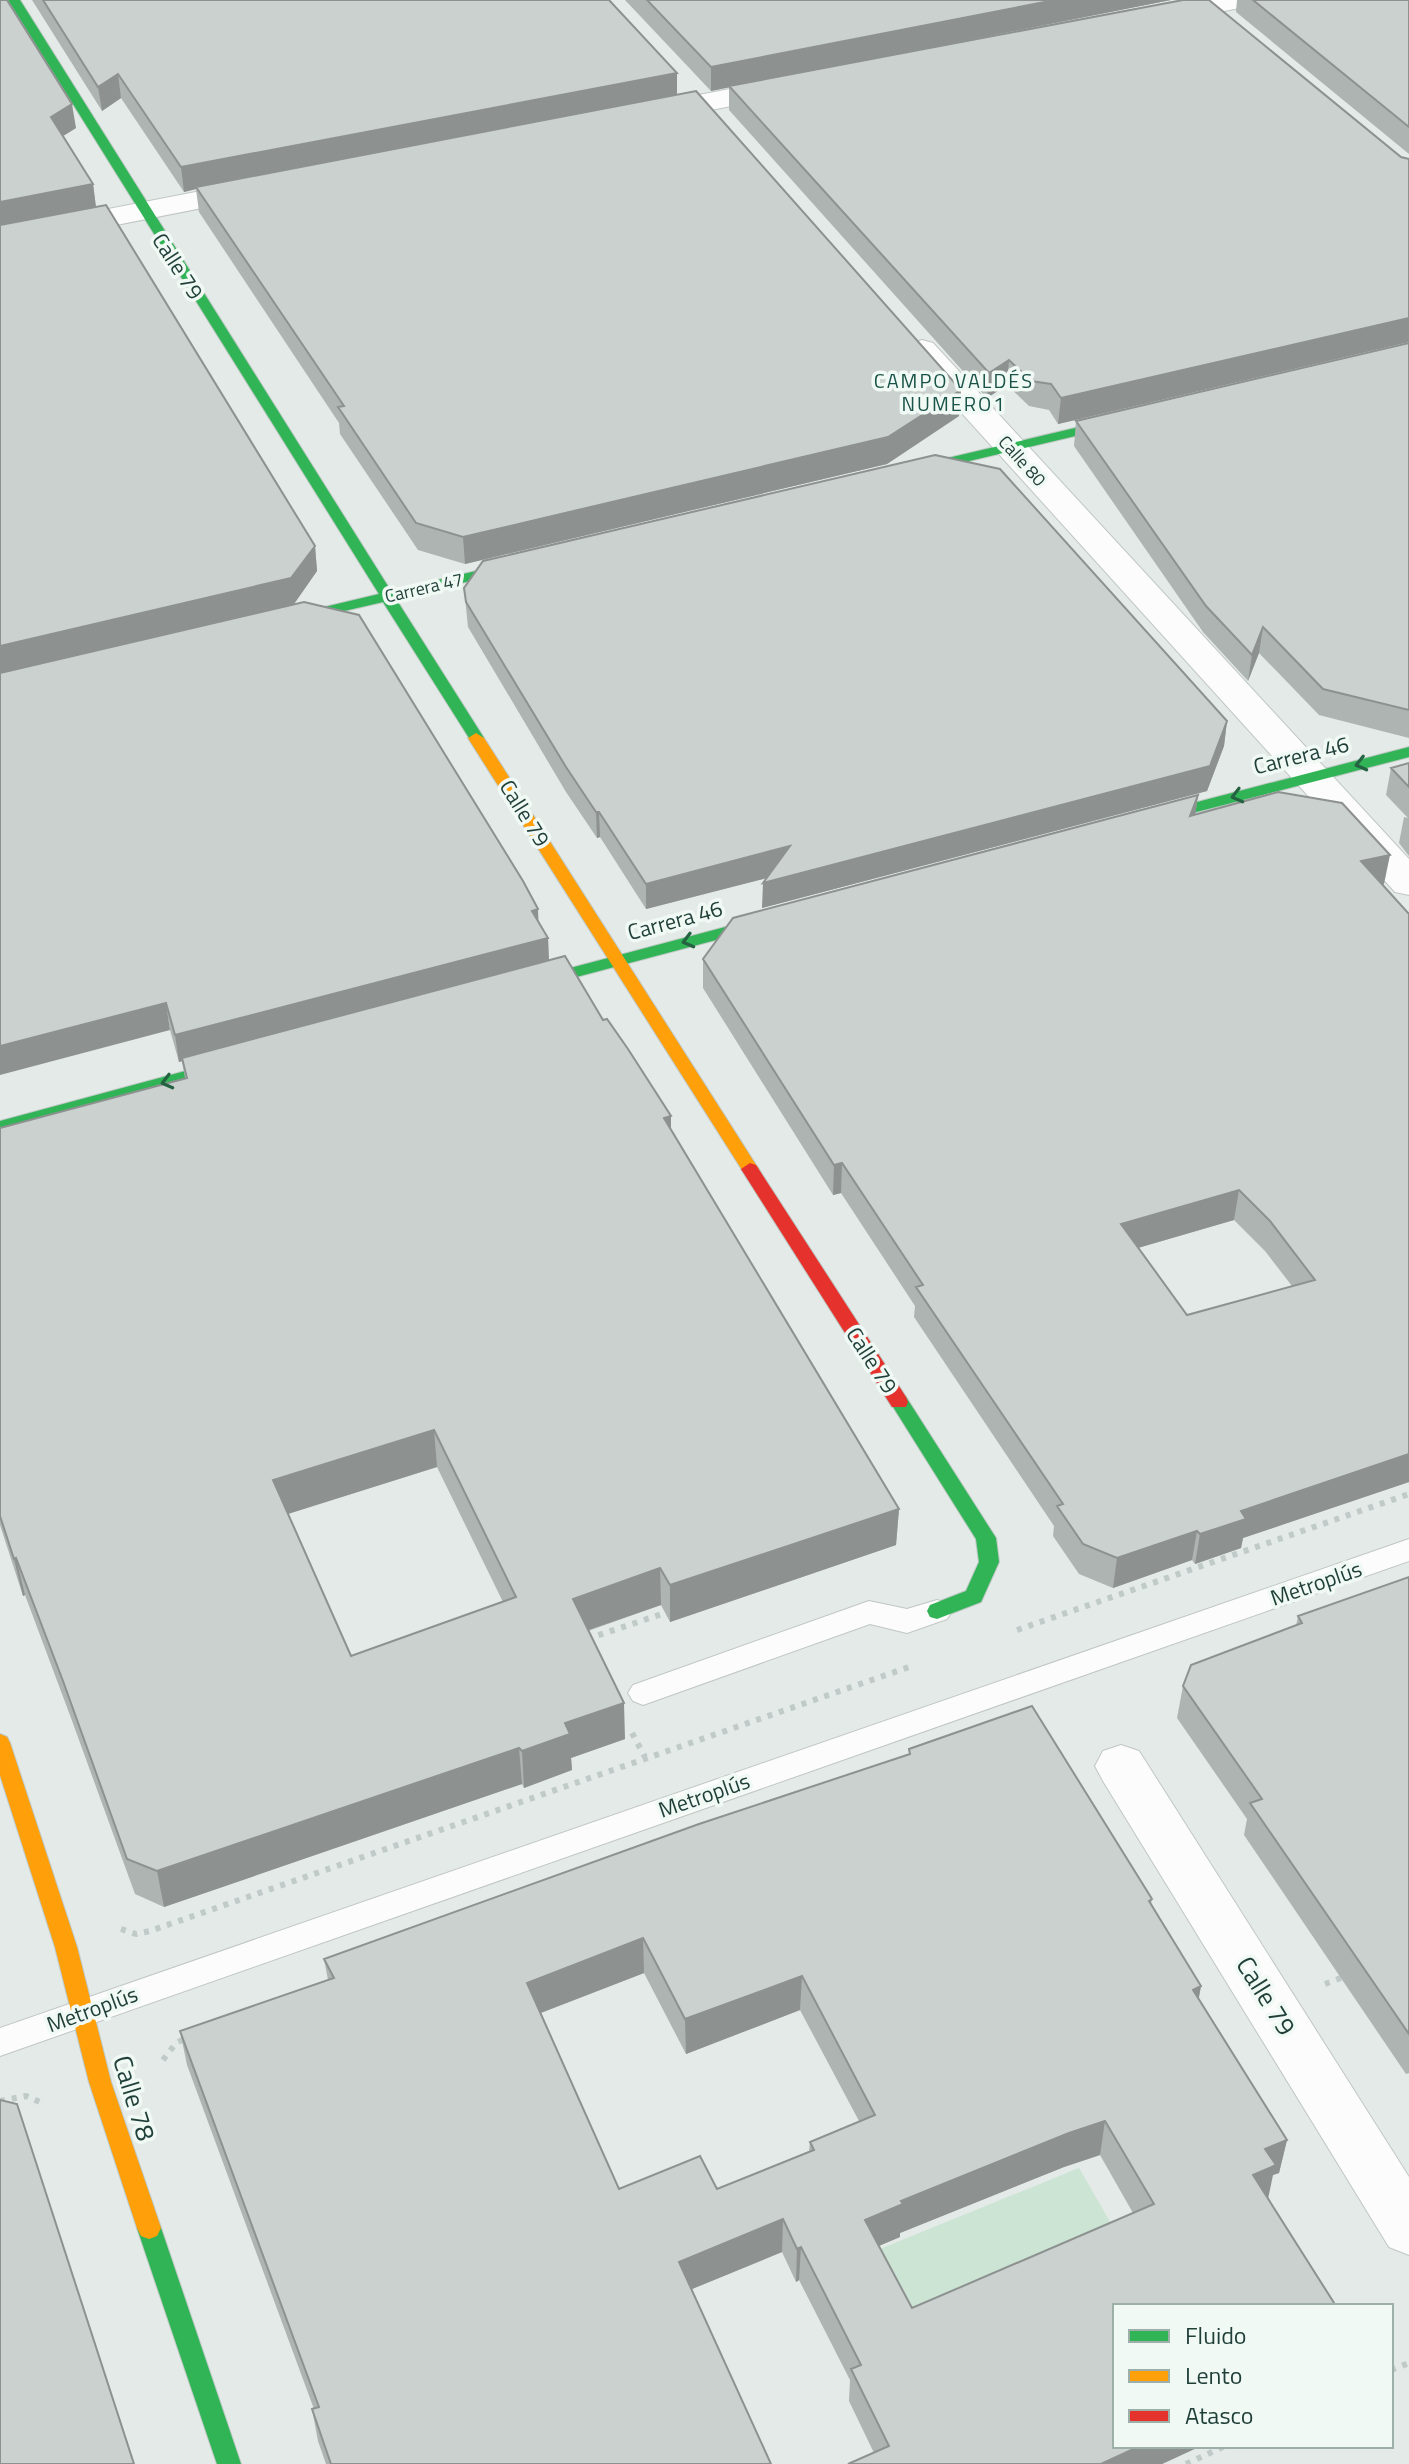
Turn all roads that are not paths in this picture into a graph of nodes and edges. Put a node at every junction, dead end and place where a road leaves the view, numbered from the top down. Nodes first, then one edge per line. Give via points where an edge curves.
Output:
1 (14, 0) edge
2 (1204, 3) edge
3 (1236, 13) edge
4 (1131, 21) edge
5 (810, 83) edge
6 (625, 118) edge
7 (283, 184) edge
8 (143, 210) junction
9 (0, 239) edge
10 (904, 329) edge
11 (1148, 415) edge
12 (1009, 448) junction
13 (885, 477) edge
14 (545, 559) edge
15 (390, 596) junction
16 (256, 628) edge
17 (1409, 752) edge
18 (1313, 777) junction
19 (1116, 828) edge
20 (1409, 883) edge
21 (798, 912) edge
22 (616, 961) junction
23 (493, 994) edge
24 (262, 1056) edge
25 (0, 1127) edge
26 (1409, 1550) edge
27 (937, 1611) joint
28 (643, 1693) dead end
29 (0, 1743) edge
30 (1121, 1766) dead end
31 (84, 2012) junction
32 (0, 2042) edge
33 (1409, 2228) edge
34 (229, 2464) edge

1 - 8 street, Calle 79
2 - 3 street
2 - 4 street
5 - 6 street
7 - 8 street
8 - 9 street
8 - 15 street, Calle 79
10 - 12 street, Calle 80
11 - 12 street
12 - 13 street
12 - 18 street, Calle 80
14 - 15 street, Carrera 47
15 - 16 street, Carrera 47
15 - 22 street, Calle 79
17 -> 18 street, Carrera 46
18 -> 19 street, Carrera 46
18 - 20 street, Calle 80
21 -> 22 street, Carrera 46
22 - 23 street, Carrera 46
22 - 27 street, Calle 79 via 986,1538 989,1562 974,1596
24 -> 25 street
26 - 31 lane, Metroplús
27 - 28 lane via 907,1621 869,1612
29 - 31 street, Calle 78
30 - 33 street, Calle 79
31 - 32 lane, Metroplús
31 - 34 street, Calle 78 via 100,2082

